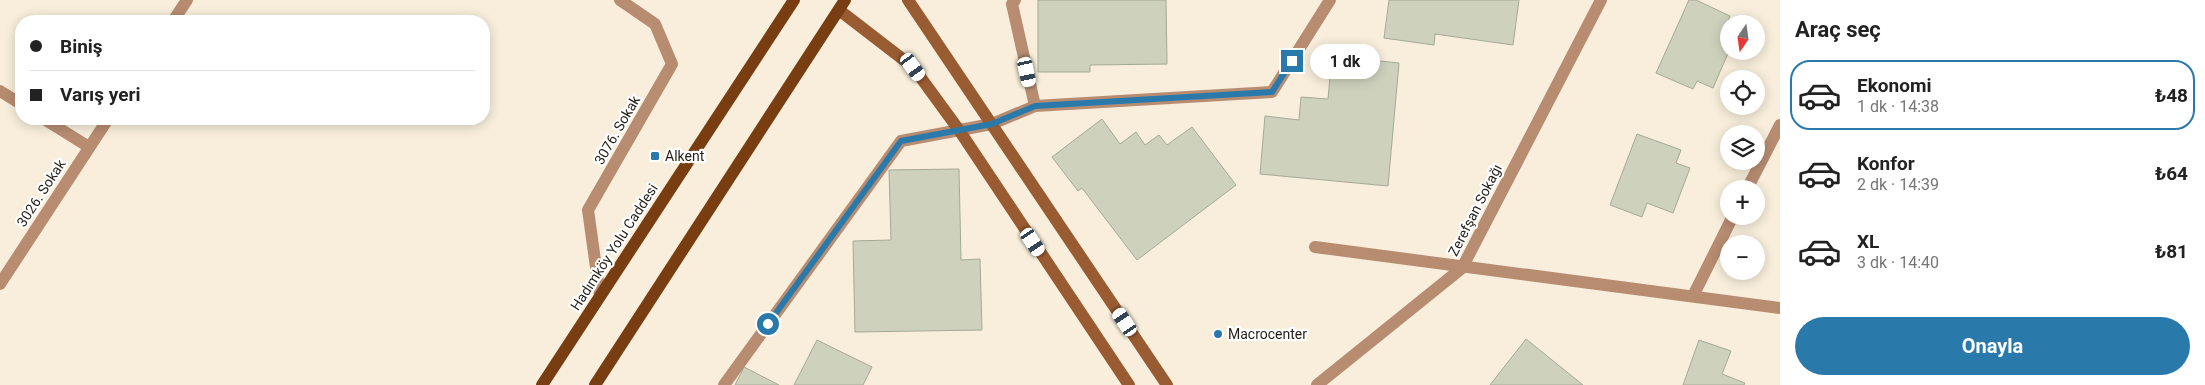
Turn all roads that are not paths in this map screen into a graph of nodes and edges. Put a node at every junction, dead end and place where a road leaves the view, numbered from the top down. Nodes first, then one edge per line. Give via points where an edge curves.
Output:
1 (187, 0) edge
2 (620, 0) edge
3 (794, 0) edge
4 (908, 0) edge
5 (1014, 0) edge
6 (1330, 0) edge
7 (1601, 0) edge
8 (839, 3) edge
9 (177, 15) edge
10 (0, 91) edge
11 (15, 100) edge
12 (1035, 106) junction
13 (992, 124) junction
14 (1780, 124) edge
15 (54, 125) edge
16 (104, 125) edge
17 (959, 130) junction
18 (89, 147) junction
19 (1752, 180) edge
20 (1728, 225) edge
21 (1315, 248) dead end
22 (1462, 268) junction
23 (0, 284) edge
24 (600, 296) junction
25 (1692, 296) junction
26 (1780, 308) edge
27 (542, 385) edge
28 (595, 385) edge
29 (724, 385) edge
30 (1129, 385) edge
31 (1167, 385) edge
32 (1317, 385) edge

1 - 9 street
2 - 24 street, 3076. Sokak via 655,24 672,64 588,210
3 - 24 main road, Hadımköy Yolu Caddesi
4 - 13 street
5 - 12 street via 1012,4
6 - 12 street via 1272,92
7 - 22 street, Zerefşan Sokağı
8 - 17 street via 913,67
8 - 28 main road
10 - 11 street
12 - 13 street
13 - 17 street
13 - 31 street
14 - 19 street
15 - 18 street
16 - 18 street, 3026. Sokak
17 - 29 street via 901,141
17 - 30 street
18 - 23 street, 3026. Sokak
20 - 25 street
21 - 22 street
22 - 25 street
22 - 32 street, Zerefşan Sokağı
24 - 27 main road, Hadımköy Yolu Caddesi
25 - 26 street

